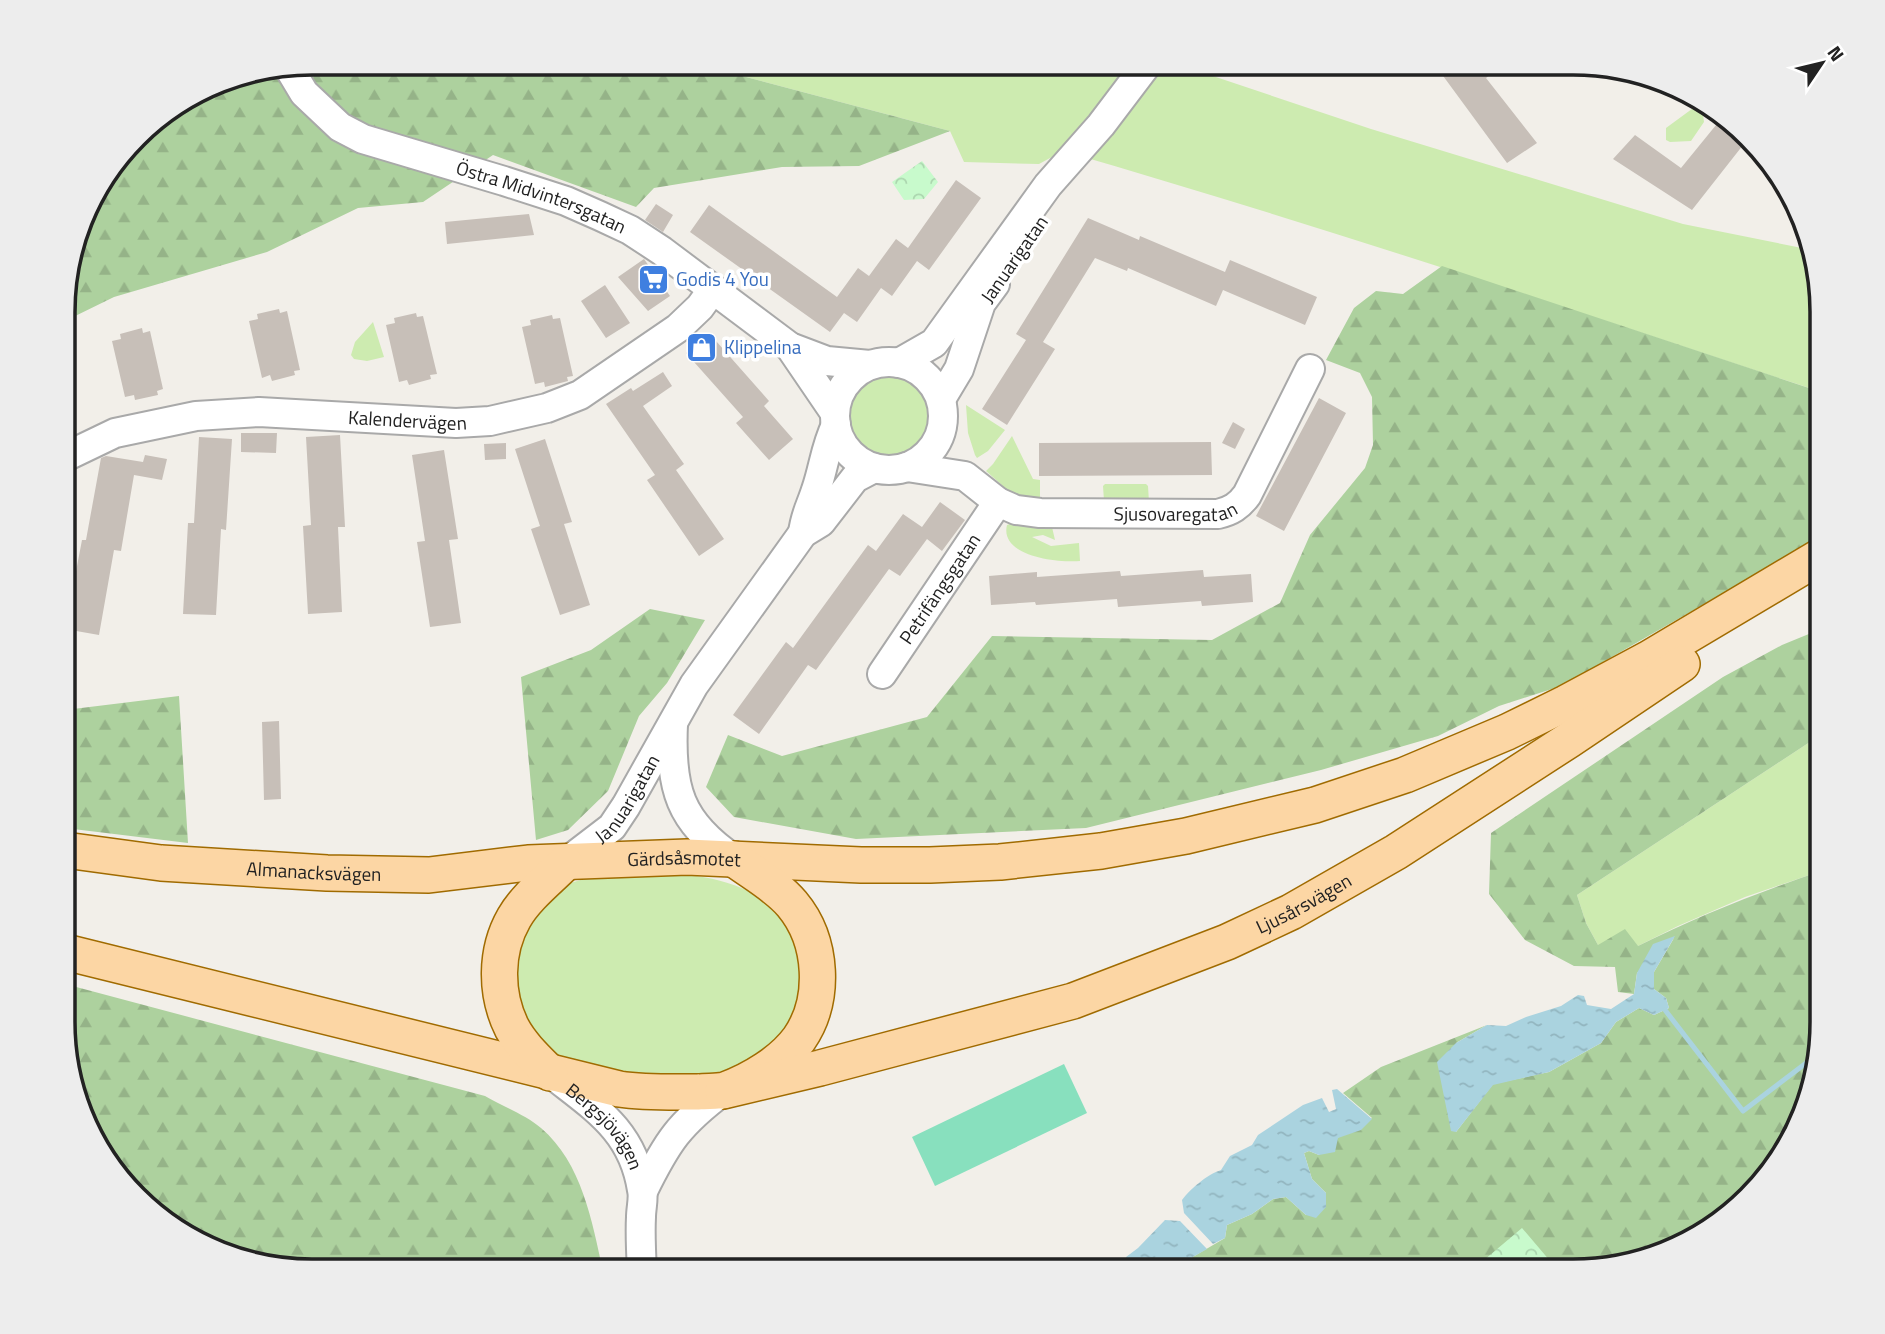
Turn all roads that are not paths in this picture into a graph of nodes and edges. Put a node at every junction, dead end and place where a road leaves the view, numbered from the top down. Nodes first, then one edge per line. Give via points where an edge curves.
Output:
1 (294, 76) edge
2 (1138, 76) edge
3 (1101, 125) junction
4 (713, 289) junction
5 (790, 346) junction
6 (899, 363) junction
7 (870, 365) junction
8 (1310, 369) dead end
9 (942, 411) junction
10 (835, 419) junction
11 (75, 452) edge
12 (907, 467) junction
13 (874, 468) junction
14 (965, 476) junction
15 (998, 502) junction
16 (803, 533) junction
17 (1809, 563) edge
18 (1809, 586) edge
19 (883, 674) dead end
20 (673, 719) junction
21 (76, 851) edge
22 (734, 859) junction
23 (565, 863) junction
24 (76, 955) edge
25 (550, 1073) junction
26 (723, 1091) junction
27 (643, 1191) junction
28 (642, 1258) edge

1 - 4 street, Östra Midvintersgatan via 304,93 340,127 363,139 581,208 630,230
2 - 3 street, Januarigatan
3 - 6 street, Januarigatan via 1048,185 934,343
3 - 9 street, Januarigatan via 1061,193 982,303
4 - 5 street, Östra Midvintersgatan
4 - 11 street, Kalendervägen via 678,328 580,395 547,408 490,421 456,423 258,412 197,416 115,433
5 - 7 street, Östra Midvintersgatan via 827,361
5 - 10 street, Östra Midvintersgatan
6 - 7 street
6 - 9 street via 925,375
7 - 10 street via 845,384
8 - 15 street, Sjusovaregatan via 1247,495 1229,512 1040,513
9 - 12 street via 939,438 920,461
9 - 14 street, Sjusovaregatan
10 - 13 street via 848,452
10 - 16 street, Januarigatan
12 - 13 street
12 - 14 street, Sjusovaregatan
13 - 16 street, Januarigatan via 855,478 821,522
14 - 15 street, Sjusovaregatan
15 - 19 street, Petrifängsgatan
16 - 20 street, Januarigatan
17 - 22 main road via 1648,659 1507,732 1405,775 1315,805 1174,838 1000,862 861,865
18 - 26 main road, Ljusårsvägen via 1662,676 1396,852 1291,912 1164,968 1073,1001
20 - 22 street, Januarigatan via 673,765 685,812 708,841
20 - 23 street, Januarigatan via 612,827
21 - 23 main road, Almanacksvägen via 161,863 327,873 429,875
22 - 23 main road, Gärdsåsmotet
22 - 26 main road, Gärdsåsmotet via 781,893 803,919 814,949 818,981 799,1040 771,1066
23 - 25 main road via 515,917 500,962 500,987 512,1028
24 - 25 main road
25 - 26 main road, Gärdsåsmotet via 648,1093
25 - 27 street, Bergsjövägen via 622,1135
26 - 27 street, Bergsjövägen via 692,1115 667,1143
27 - 28 street, Bergsjövägen

